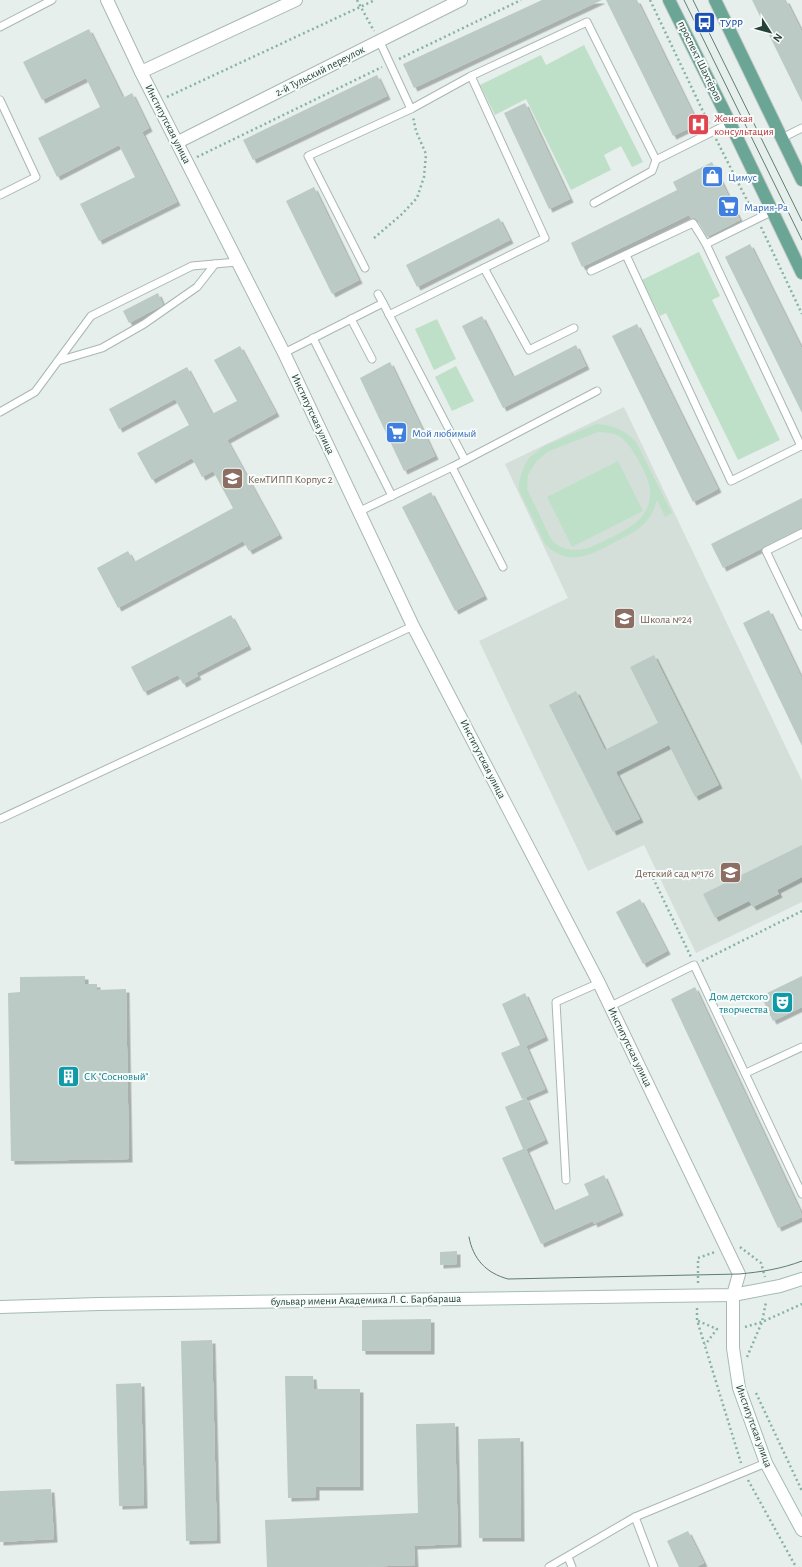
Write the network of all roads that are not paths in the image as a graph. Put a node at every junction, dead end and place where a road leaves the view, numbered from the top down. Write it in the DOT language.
graph roads {
  1 [pos="52,0"];
  2 [pos="107,0"];
  3 [pos="296,0"];
  4 [pos="462,0"];
  5 [pos="670,0"];
  6 [pos="715,0"];
  7 [pos="0,27"];
  8 [pos="379,40"];
  9 [pos="141,72"];
  10 [pos="471,76"];
  11 [pos="0,100"];
  12 [pos="411,109"];
  13 [pos="730,122"];
  14 [pos="802,128"];
  15 [pos="782,138"];
  16 [pos="178,142"];
  17 [pos="656,160"];
  18 [pos="802,180"];
  19 [pos="0,195"];
  20 [pos="594,203"];
  21 [pos="773,211"];
  22 [pos="706,244"];
  23 [pos="626,255"];
  24 [pos="237,262"];
  25 [pos="214,264"];
  26 [pos="365,268"];
  27 [pos="484,268"];
  28 [pos="591,271"];
  29 [pos="802,273"];
  30 [pos="378,294"];
  31 [pos="383,303"];
  32 [pos="389,315"];
  33 [pos="351,319"];
  34 [pos="574,328"];
  35 [pos="313,338"];
  36 [pos="284,353"];
  37 [pos="372,359"];
  38 [pos="58,361"];
  39 [pos="597,391"];
  40 [pos="0,412"];
  41 [pos="801,446"];
  42 [pos="465,460"];
  43 [pos="452,467"];
  44 [pos="392,496"];
  45 [pos="358,512"];
  46 [pos="802,533"];
  47 [pos="503,567"];
  48 [pos="414,626"];
  49 [pos="802,626"];
  50 [pos="0,819"];
  51 [pos="599,983"];
  52 [pos="611,1006"];
  53 [pos="802,1046"];
  54 [pos="746,1073"];
  55 [pos="566,1180"];
  56 [pos="802,1194"];
  57 [pos="802,1279"];
  58 [pos="733,1295"];
  59 [pos="0,1307"];
  60 [pos="766,1463"];
  61 [pos="634,1517"];
  62 [pos="802,1530"];
  63 [pos="568,1557"];
  64 [pos="549,1567"];
  65 [pos="572,1567"];
  66 [pos="654,1567"];
  1 -- 7 [label="lane"];
  2 -- 9 [label="street, Институтская улица"];
  3 -- 9 [label="street"];
  4 -- 8 [label="street, 2-й Тульский переулок"];
  5 -- 13 [label="main road, проспект Шахтёров"];
  6 -- 15 [label="main road"];
  8 -- 12 [label="lane"];
  8 -- 16 [label="street, 2-й Тульский переулок"];
  9 -- 16 [label="street, Институтская улица"];
  10 -- 12 [label="lane"];
  10 -- 17 [label="lane"];
  10 -- 27 [label="lane"];
  11 -- 19 [label="lane"];
  12 -- 26 [label="lane"];
  13 -- 17 [label="lane"];
  13 -- 21 [label="main road, проспект Шахтёров"];
  14 -- 15 [label="lane"];
  15 -- 18 [label="main road"];
  16 -- 24 [label="street, Институтская улица"];
  17 -- 20 [label="lane"];
  21 -- 22 [label="lane"];
  21 -- 29 [label="main road, проспект Шахтёров"];
  22 -- 23 [label="lane"];
  22 -- 41 [label="lane"];
  23 -- 28 [label="lane"];
  23 -- 41 [label="lane"];
  24 -- 25 [label="lane"];
  24 -- 36 [label="street, Институтская улица"];
  25 -- 38 [label="lane"];
  25 -- 38 [label="lane"];
  27 -- 32 [label="lane"];
  27 -- 34 [label="lane"];
  30 -- 31 [label="lane"];
  31 -- 32 [label="lane"];
  31 -- 33 [label="lane"];
  32 -- 42 [label="lane"];
  33 -- 35 [label="lane"];
  33 -- 37 [label="lane"];
  35 -- 36 [label="lane"];
  35 -- 44 [label="lane"];
  36 -- 45 [label="street, Институтская улица"];
  38 -- 40 [label="lane"];
  39 -- 42 [label="lane"];
  42 -- 43 [label="lane"];
  43 -- 44 [label="lane"];
  43 -- 47 [label="lane"];
  44 -- 45 [label="lane"];
  45 -- 48 [label="street, Институтская улица"];
  46 -- 49 [label="lane"];
  48 -- 50 [label="lane"];
  48 -- 51 [label="street, Институтская улица"];
  51 -- 52 [label="street, Институтская улица"];
  51 -- 55 [label="lane"];
  52 -- 54 [label="lane"];
  52 -- 58 [label="street, Институтская улица"];
  53 -- 54 [label="lane"];
  54 -- 56 [label="lane"];
  57 -- 58 [label="street, бульвар имени Академика Л. С. Барбараша"];
  58 -- 59 [label="street, бульвар имени Академика Л. С. Барбараша"];
  58 -- 60 [label="street, Институтская улица"];
  60 -- 61 [label="lane"];
  60 -- 62 [label="street, Институтская улица"];
  61 -- 63 [label="lane"];
  61 -- 66 [label="lane"];
  63 -- 64 [label="lane"];
  63 -- 65 [label="lane"];
}
